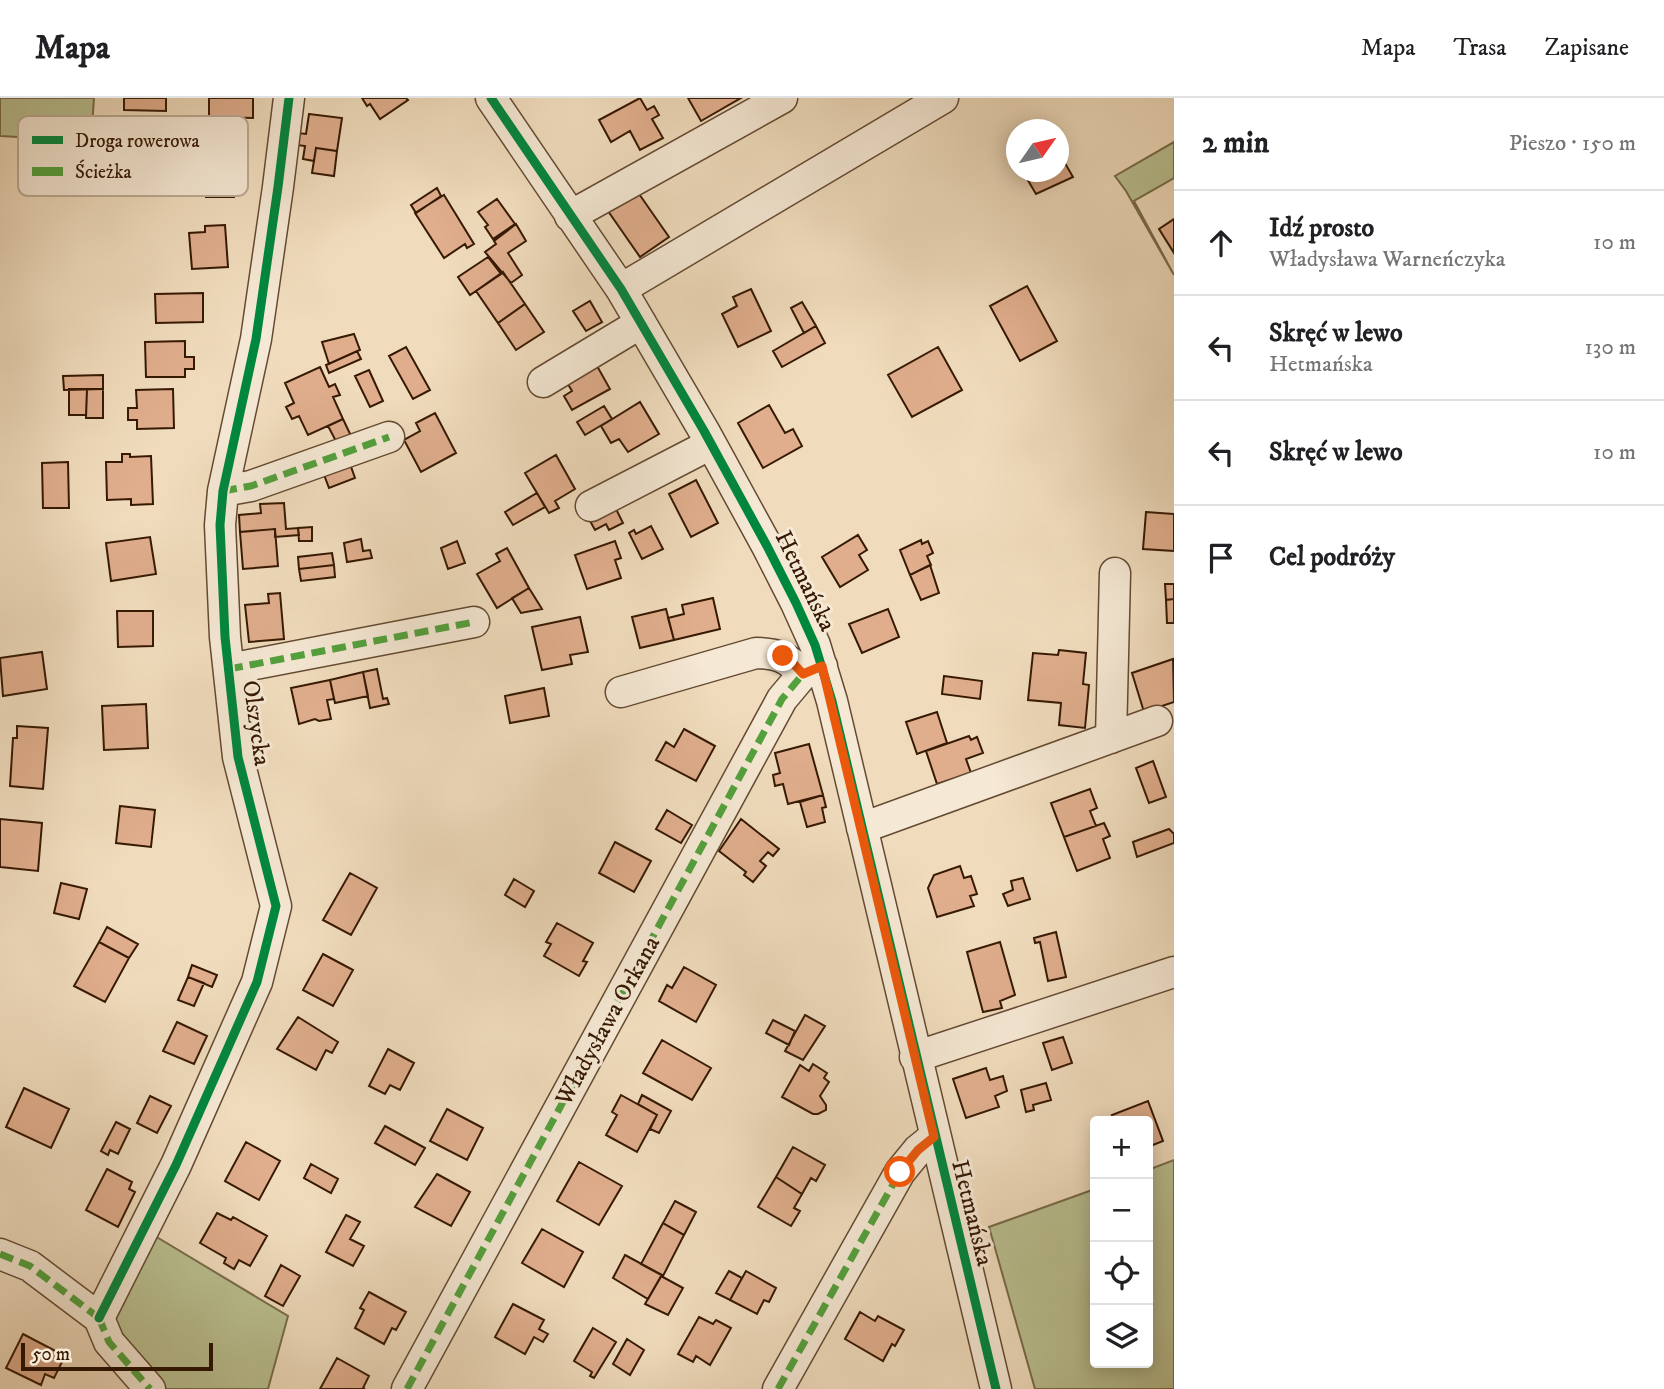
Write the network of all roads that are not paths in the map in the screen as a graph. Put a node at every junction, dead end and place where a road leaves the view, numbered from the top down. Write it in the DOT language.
graph roads {
  1 [pos="289,98"];
  2 [pos="491,98"];
  3 [pos="782,98"];
  4 [pos="943,98"];
  5 [pos="570,216"];
  6 [pos="621,289"];
  7 [pos="641,323"];
  8 [pos="543,382"];
  9 [pos="389,437"];
  10 [pos="711,444"];
  11 [pos="223,491"];
  12 [pos="591,506"];
  13 [pos="1115,573"];
  14 [pos="474,622"];
  15 [pos="229,669"];
  16 [pos="812,670"];
  17 [pos="621,692"];
  18 [pos="1157,721"];
  19 [pos="1111,738"];
  20 [pos="862,828"];
  21 [pos="1174,972"];
  22 [pos="915,1057"];
  23 [pos="934,1137"];
  24 [pos="0,1254"];
  25 [pos="99,1318"];
  26 [pos="150,1389"];
  27 [pos="407,1389"];
  28 [pos="778,1389"];
  29 [pos="996,1389"];
  1 -- 11 [label="street, Olszycka"];
  2 -- 5 [label="street, Hetmańska"];
  3 -- 5 [label="street"];
  4 -- 6 [label="street"];
  5 -- 6 [label="street, Hetmańska"];
  6 -- 7 [label="street, Hetmańska"];
  7 -- 8 [label="street"];
  7 -- 10 [label="street, Hetmańska"];
  9 -- 11 [label="street"];
  10 -- 12 [label="street"];
  10 -- 16 [label="street, Hetmańska"];
  11 -- 15 [label="street, Olszycka"];
  13 -- 19 [label="street"];
  14 -- 15 [label="street, Olszycka"];
  15 -- 25 [label="street, Olszycka"];
  16 -- 17 [label="street"];
  16 -- 20 [label="street, Hetmańska"];
  16 -- 27 [label="street, Władysława Orkana"];
  18 -- 19 [label="street"];
  19 -- 20 [label="street"];
  20 -- 22 [label="street, Hetmańska"];
  21 -- 22 [label="street"];
  22 -- 23 [label="street, Hetmańska"];
  23 -- 28 [label="street"];
  23 -- 29 [label="street, Hetmańska"];
  24 -- 25 [label="street"];
  25 -- 26 [label="street"];
}
